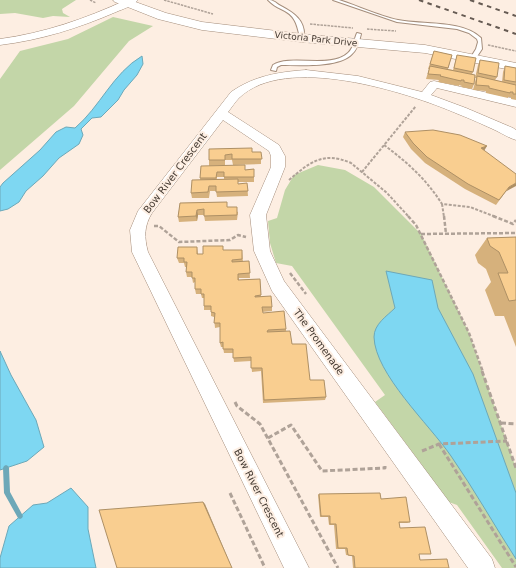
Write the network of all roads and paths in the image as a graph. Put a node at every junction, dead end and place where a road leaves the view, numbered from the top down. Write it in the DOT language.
graph roads {
  1 [pos="90,0"];
  2 [pos="148,0"];
  3 [pos="164,0"];
  4 [pos="270,0"];
  5 [pos="335,0"];
  6 [pos="124,1"];
  7 [pos="96,3"];
  8 [pos="220,15"];
  9 [pos="300,30"];
  10 [pos="400,32"];
  11 [pos="357,33"];
  12 [pos="0,42"];
  13 [pos="478,50"];
  14 [pos="516,51"];
  15 [pos="516,56"];
  16 [pos="516,67"];
  17 [pos="274,70"];
  18 [pos="424,96"];
  19 [pos="516,103"];
  20 [pos="221,113"];
  21 [pos="515,134"];
  22 [pos="384,145"];
  23 [pos="362,172"];
  24 [pos="286,183"];
  25 [pos="442,204"];
  26 [pos="516,220"];
  27 [pos="150,226"];
  28 [pos="516,233"];
  29 [pos="421,234"];
  30 [pos="446,234"];
  31 [pos="248,237"];
  32 [pos="288,270"];
  33 [pos="306,295"];
  34 [pos="500,423"];
  35 [pos="516,424"];
  36 [pos="506,440"];
  37 [pos="442,444"];
  38 [pos="417,446"];
  39 [pos="516,468"];
  40 [pos="230,493"];
  41 [pos="516,567"];
  42 [pos="265,568"];
  43 [pos="297,568"];
  44 [pos="483,568"];
  1 -- 7 [label="path"];
  2 -- 9 [label="street, Victoria Park Drive"];
  3 -- 8 [label="path"];
  4 -- 9 [label="lane"];
  5 -- 13 [label="lane"];
  6 -- 9 [label="street, Victoria Park Drive"];
  6 -- 12 [label="street"];
  9 -- 11 [label="street, Victoria Park Drive"];
  9 -- 11 [label="path"];
  10 -- 11 [label="path"];
  11 -- 13 [label="street, Victoria Park Drive"];
  11 -- 17 [label="lane"];
  13 -- 14 [label="path"];
  13 -- 15 [label="street, Victoria Park Drive"];
  13 -- 16 [label="street, Victoria Park Drive"];
  18 -- 19 [label="street"];
  18 -- 20 [label="street, Bow River Crescent"];
  18 -- 21 [label="street, Bow River Crescent"];
  18 -- 22 [label="path"];
  20 -- 43 [label="street, Bow River Crescent"];
  20 -- 44 [label="street, The Promenade"];
  22 -- 23 [label="path"];
  22 -- 25 [label="path"];
  23 -- 24 [label="path"];
  23 -- 29 [label="path"];
  25 -- 26 [label="path"];
  25 -- 30 [label="path"];
  27 -- 31 [label="path"];
  28 -- 30 [label="path"];
  29 -- 30 [label="path"];
  29 -- 34 [label="path"];
  32 -- 33 [label="path"];
  34 -- 35 [label="path"];
  34 -- 36 [label="path"];
  36 -- 37 [label="path"];
  36 -- 39 [label="path"];
  37 -- 38 [label="path"];
  37 -- 41 [label="path"];
  40 -- 42 [label="path"];
}
